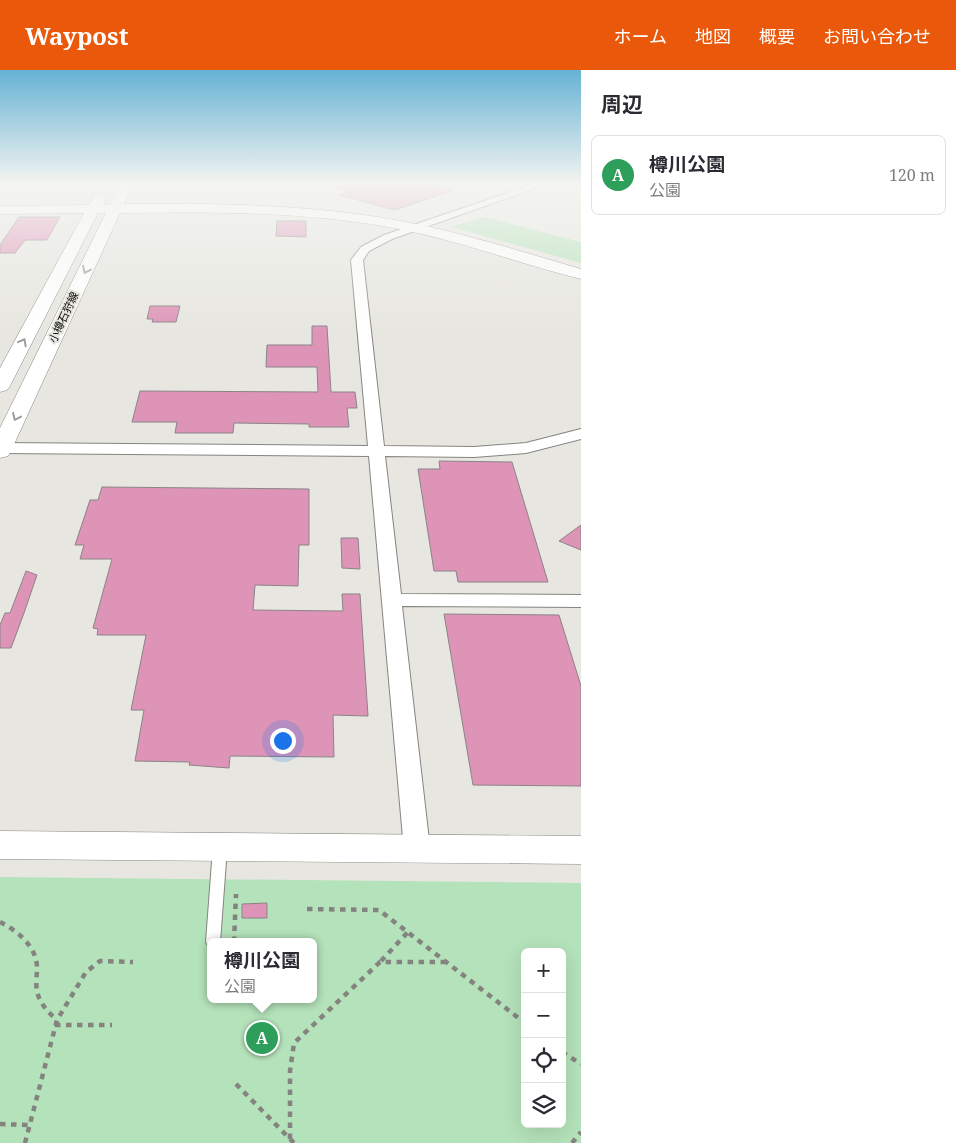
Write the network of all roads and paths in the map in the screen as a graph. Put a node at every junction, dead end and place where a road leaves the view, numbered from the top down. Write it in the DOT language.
graph roads {
  1 [pos="81,233"];
  2 [pos="103,233"];
  3 [pos="403,233"];
  4 [pos="435,233"];
  5 [pos="438,233"];
  6 [pos="581,268"];
  7 [pos="581,274"];
  8 [pos="0,386"];
  9 [pos="581,434"];
  10 [pos="0,449"];
  11 [pos="376,451"];
  12 [pos="391,600"];
  13 [pos="581,601"];
  14 [pos="0,845"];
  15 [pos="220,847"];
  16 [pos="417,849"];
  17 [pos="581,850"];
  18 [pos="236,894"];
  19 [pos="307,908"];
  20 [pos="0,922"];
  21 [pos="408,932"];
  22 [pos="213,938"];
  23 [pos="234,938"];
  24 [pos="133,962"];
  25 [pos="380,962"];
  26 [pos="446,962"];
  27 [pos="521,1020"];
  28 [pos="56,1022"];
  29 [pos="112,1025"];
  30 [pos="566,1055"];
  31 [pos="581,1064"];
  32 [pos="236,1084"];
  33 [pos="0,1124"];
  34 [pos="28,1125"];
  35 [pos="581,1132"];
  36 [pos="292,1141"];
  37 [pos="25,1143"];
  38 [pos="572,1143"];
  8 -- 1 [label="street, 小樽石狩線, one-way"];
  2 -- 10 [label="street, 小樽石狩線, one-way"];
  3 -- 11 [label="street"];
  4 -- 7 [label="street"];
  5 -- 6 [label="street"];
  9 -- 11 [label="street"];
  10 -- 11 [label="street"];
  11 -- 12 [label="street"];
  12 -- 13 [label="street"];
  12 -- 16 [label="street"];
  14 -- 15 [label="street"];
  15 -- 16 [label="street"];
  15 -- 22 [label="lane"];
  16 -- 17 [label="street"];
  18 -- 23 [label="path"];
  19 -- 21 [label="path"];
  20 -- 28 [label="path"];
  21 -- 25 [label="path"];
  21 -- 26 [label="path"];
  24 -- 28 [label="path"];
  25 -- 26 [label="path"];
  25 -- 36 [label="path"];
  26 -- 27 [label="path"];
  28 -- 29 [label="path"];
  28 -- 34 [label="path"];
  30 -- 31 [label="path"];
  32 -- 36 [label="path"];
  33 -- 34 [label="path"];
  34 -- 37 [label="path"];
  35 -- 38 [label="path"];
}
